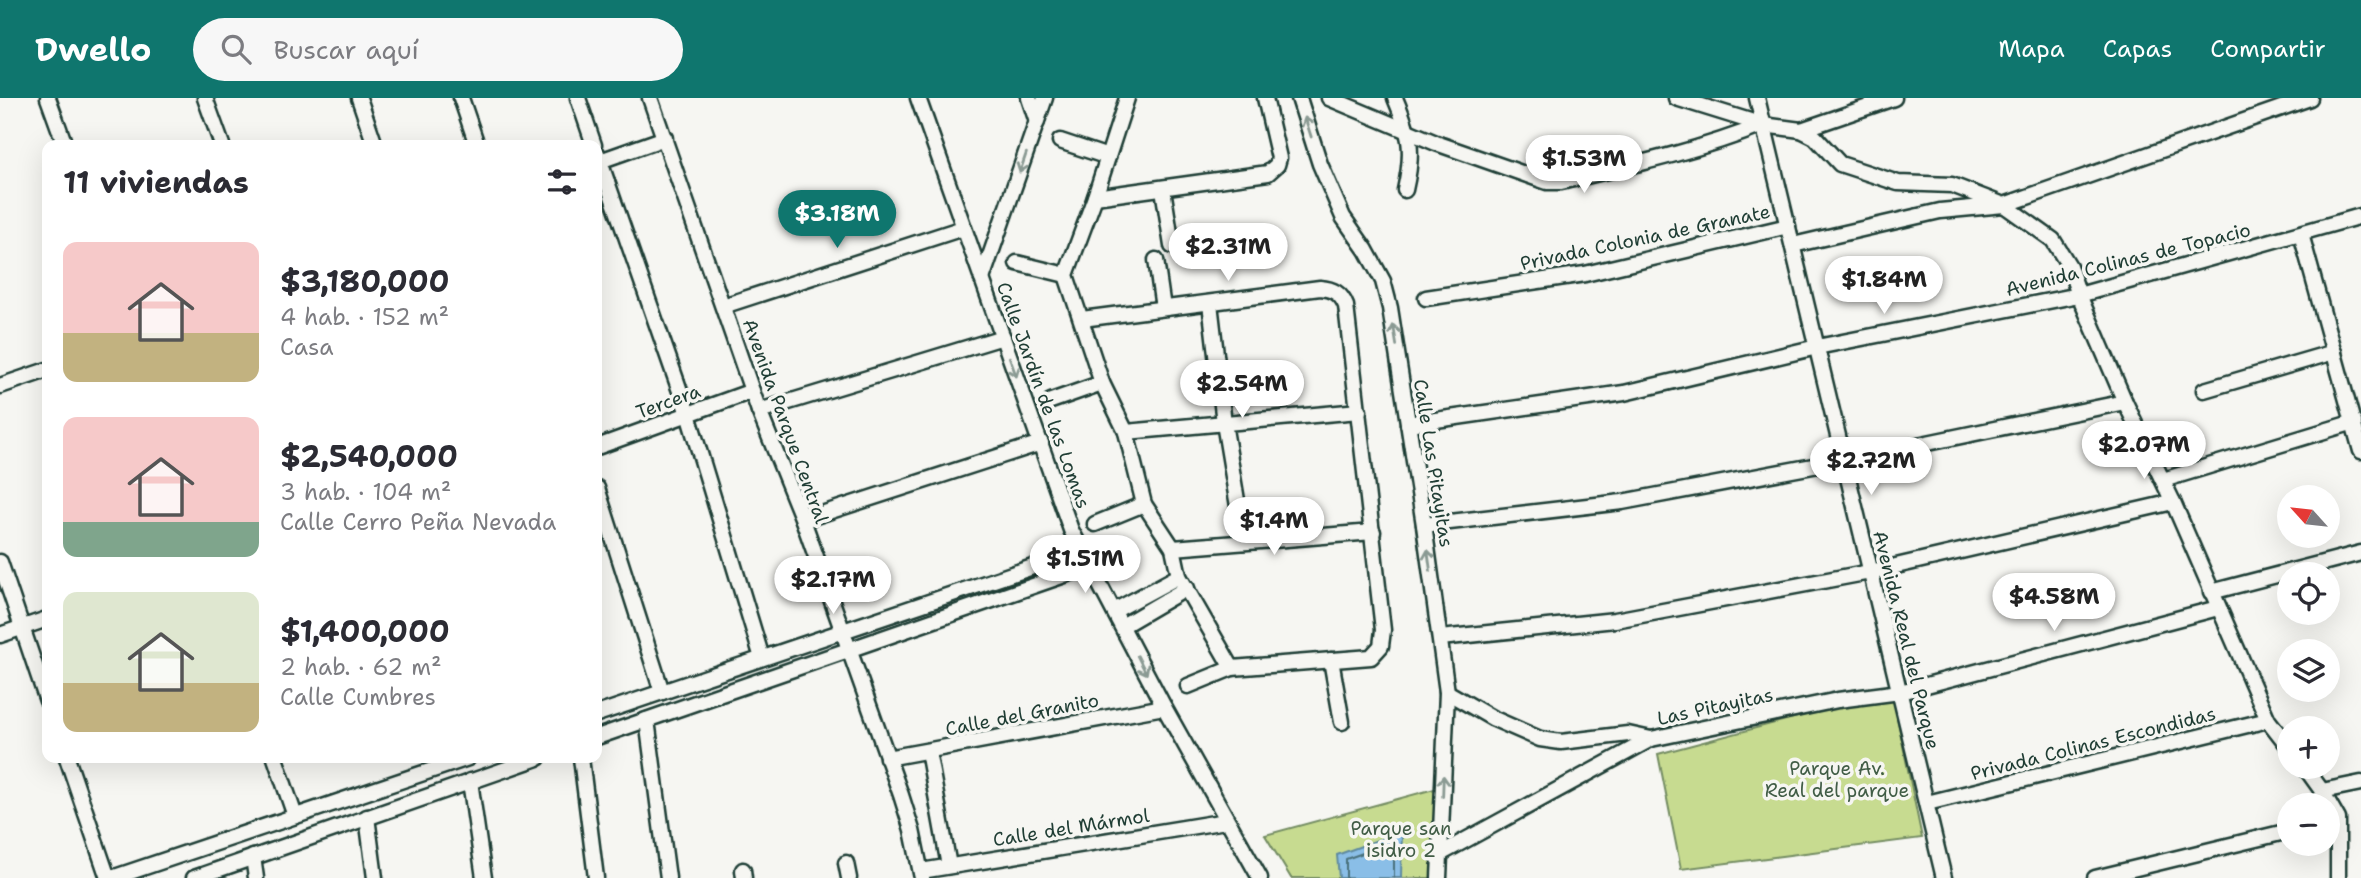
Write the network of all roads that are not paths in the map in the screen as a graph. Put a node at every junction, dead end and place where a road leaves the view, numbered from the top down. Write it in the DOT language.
graph roads {
  1 [pos="48,98"];
  2 [pos="205,98"];
  3 [pos="359,98"];
  4 [pos="461,98"];
  5 [pos="578,98"];
  6 [pos="650,98"];
  7 [pos="918,98"];
  8 [pos="1029,98"];
  9 [pos="1045,98"];
  10 [pos="1127,98"];
  11 [pos="1265,98"];
  12 [pos="1299,98"];
  13 [pos="1329,98"];
  14 [pos="1395,98"];
  15 [pos="1676,98"];
  16 [pos="1757,98"];
  17 [pos="1895,98"];
  18 [pos="2310,98"];
  19 [pos="1037,122"];
  20 [pos="1763,125"];
  21 [pos="1408,130"];
  22 [pos="1801,130"];
  23 [pos="665,138"];
  24 [pos="63,140"];
  25 [pos="220,140"];
  26 [pos="373,140"];
  27 [pos="475,140"];
  28 [pos="592,140"];
  29 [pos="1060,141"];
  30 [pos="1108,157"];
  31 [pos="602,158"];
  32 [pos="602,170"];
  33 [pos="1163,189"];
  34 [pos="1405,190"];
  35 [pos="1095,197"];
  36 [pos="2004,205"];
  37 [pos="2361,216"];
  38 [pos="1788,226"];
  39 [pos="963,228"];
  40 [pos="2301,234"];
  41 [pos="1793,245"];
  42 [pos="1172,246"];
  43 [pos="1156,260"];
  44 [pos="1017,263"];
  45 [pos="1066,275"];
  46 [pos="982,279"];
  47 [pos="2078,295"];
  48 [pos="1426,298"];
  49 [pos="1210,303"];
  50 [pos="723,306"];
  51 [pos="1163,308"];
  52 [pos="1082,319"];
  53 [pos="1003,337"];
  54 [pos="1817,347"];
  55 [pos="2334,352"];
  56 [pos="42,372"];
  57 [pos="1102,383"];
  58 [pos="0,386"];
  59 [pos="2204,390"];
  60 [pos="752,391"];
  61 [pos="1051,401"];
  62 [pos="2125,402"];
  63 [pos="759,411"];
  64 [pos="1359,411"];
  65 [pos="688,414"];
  66 [pos="2354,422"];
  67 [pos="1224,423"];
  68 [pos="1408,424"];
  69 [pos="1126,432"];
  70 [pos="1041,443"];
  71 [pos="602,445"];
  72 [pos="2361,451"];
  73 [pos="1845,460"];
  74 [pos="2163,480"];
  75 [pos="2173,502"];
  76 [pos="602,503"];
  77 [pos="1144,504"];
  78 [pos="803,520"];
  79 [pos="1095,524"];
  80 [pos="1424,525"];
  81 [pos="1373,532"];
  82 [pos="1244,542"];
  83 [pos="1173,548"];
  84 [pos="1080,551"];
  85 [pos="2361,552"];
  86 [pos="0,562"];
  87 [pos="1088,567"];
  88 [pos="1870,572"];
  89 [pos="1179,576"];
  90 [pos="1187,589"];
  91 [pos="2211,592"];
  92 [pos="2218,608"];
  93 [pos="1114,611"];
  94 [pos="42,620"];
  95 [pos="1122,626"];
  96 [pos="22,627"];
  97 [pos="843,631"];
  98 [pos="0,635"];
  99 [pos="1440,638"];
  100 [pos="850,649"];
  101 [pos="762,658"];
  102 [pos="1331,660"];
  103 [pos="1232,668"];
  104 [pos="1188,685"];
  105 [pos="42,686"];
  106 [pos="663,692"];
  107 [pos="1447,692"];
  108 [pos="1900,692"];
  109 [pos="1164,707"];
  110 [pos="602,712"];
  111 [pos="647,720"];
  112 [pos="2268,720"];
  113 [pos="1342,722"];
  114 [pos="2277,732"];
  115 [pos="602,735"];
  116 [pos="1651,739"];
  117 [pos="928,751"];
  118 [pos="887,758"];
  119 [pos="68,763"];
  120 [pos="277,763"];
  121 [pos="432,763"];
  122 [pos="523,763"];
  123 [pos="582,763"];
  124 [pos="2313,779"];
  125 [pos="470,781"];
  126 [pos="2361,783"];
  127 [pos="2322,791"];
  128 [pos="1927,803"];
  129 [pos="295,816"];
  130 [pos="367,817"];
  131 [pos="1226,821"];
  132 [pos="2277,834"];
  133 [pos="1440,854"];
  134 [pos="2336,856"];
  135 [pos="253,857"];
  136 [pos="846,863"];
  137 [pos="948,866"];
  138 [pos="921,874"];
  139 [pos="110,878"];
  140 [pos="194,878"];
  141 [pos="256,878"];
  142 [pos="375,878"];
  143 [pos="484,878"];
  144 [pos="596,878"];
  145 [pos="668,878"];
  146 [pos="849,878"];
  147 [pos="1260,878"];
  148 [pos="1439,878"];
  149 [pos="1944,878"];
  150 [pos="2095,878"];
  151 [pos="2338,878"];
  1 -- 24 [label="street"];
  2 -- 25 [label="street"];
  3 -- 26 [label="street"];
  4 -- 27 [label="street"];
  5 -- 28 [label="street"];
  6 -- 23 [label="street, Avenida Parque Central"];
  7 -- 39 [label="street, Calle Jardín de las Lomas"];
  8 -- 19 [label="street"];
  9 -- 19 [label="street"];
  10 -- 30 [label="street"];
  11 -- 33 [label="street"];
  68 -- 12 [label="street, Calle Las Pitayitas, one-way"];
  13 -- 21 [label="street"];
  14 -- 21 [label="street"];
  15 -- 20 [label="street"];
  16 -- 20 [label="street"];
  17 -- 22 [label="street"];
  18 -- 36 [label="street"];
  19 -- 46 [label="street, one-way"];
  20 -- 21 [label="street"];
  20 -- 22 [label="street"];
  20 -- 38 [label="street, Avenida Real del Parque"];
  21 -- 34 [label="street"];
  22 -- 36 [label="street"];
  23 -- 31 [label="street"];
  23 -- 50 [label="street, Avenida Parque Central"];
  29 -- 30 [label="street"];
  30 -- 35 [label="street"];
  32 -- 65 [label="street"];
  33 -- 35 [label="street"];
  33 -- 42 [label="street"];
  35 -- 45 [label="street"];
  36 -- 41 [label="street"];
  36 -- 47 [label="street"];
  37 -- 40 [label="street, Avenida Colinas de Topacio"];
  38 -- 41 [label="street, Avenida Real del Parque"];
  38 -- 48 [label="street, Privada Colonia de Granate"];
  39 -- 46 [label="street, Calle Jardín de las Lomas"];
  39 -- 50 [label="street"];
  40 -- 47 [label="street, Avenida Colinas de Topacio"];
  40 -- 55 [label="street"];
  41 -- 54 [label="street, Avenida Real del Parque"];
  43 -- 51 [label="street"];
  44 -- 45 [label="street"];
  45 -- 52 [label="street"];
  46 -- 53 [label="street, Calle Jardín de las Lomas"];
  47 -- 54 [label="street, Avenida Colinas de Topacio"];
  47 -- 62 [label="street"];
  49 -- 51 [label="street"];
  49 -- 64 [label="street"];
  49 -- 67 [label="street"];
  50 -- 60 [label="street, Avenida Parque Central"];
  51 -- 52 [label="street"];
  52 -- 57 [label="street"];
  53 -- 63 [label="street"];
  53 -- 70 [label="street, Calle Jardín de las Lomas, one-way"];
  54 -- 68 [label="street, Avenida Colinas de Topacio"];
  54 -- 73 [label="street, Avenida Real del Parque"];
  55 -- 59 [label="street"];
  55 -- 66 [label="street"];
  56 -- 58 [label="street"];
  57 -- 61 [label="street"];
  57 -- 69 [label="street"];
  60 -- 63 [label="street, Avenida Parque Central"];
  60 -- 65 [label="street, Tercera"];
  62 -- 73 [label="street"];
  62 -- 74 [label="street"];
  63 -- 78 [label="street, Avenida Parque Central"];
  64 -- 67 [label="street"];
  64 -- 81 [label="street"];
  65 -- 71 [label="street, Tercera"];
  65 -- 101 [label="street"];
  66 -- 72 [label="street"];
  66 -- 74 [label="street"];
  67 -- 69 [label="street"];
  67 -- 82 [label="street"];
  68 -- 80 [label="street, Calle Las Pitayitas"];
  69 -- 77 [label="street"];
  70 -- 78 [label="street"];
  70 -- 84 [label="street, Calle Jardín de las Lomas"];
  73 -- 80 [label="street"];
  73 -- 88 [label="street, Avenida Real del Parque"];
  74 -- 75 [label="street"];
  75 -- 88 [label="street"];
  75 -- 91 [label="street"];
  76 -- 106 [label="street"];
  77 -- 79 [label="street"];
  77 -- 83 [label="street"];
  78 -- 97 [label="street, Avenida Parque Central"];
  99 -- 80 [label="street, Calle Las Pitayitas, one-way"];
  81 -- 82 [label="street"];
  81 -- 102 [label="street"];
  82 -- 83 [label="street"];
  83 -- 89 [label="street"];
  84 -- 87 [label="street, Calle Jardín de las Lomas"];
  84 -- 97 [label="street"];
  85 -- 91 [label="street"];
  86 -- 96 [label="street"];
  87 -- 93 [label="street, Calle Jardín de las Lomas"];
  87 -- 100 [label="street"];
  88 -- 99 [label="street"];
  88 -- 108 [label="street, Avenida Real del Parque"];
  89 -- 90 [label="street"];
  89 -- 93 [label="street"];
  90 -- 95 [label="street"];
  90 -- 103 [label="street"];
  91 -- 92 [label="street"];
  92 -- 108 [label="street, Las Pitayitas"];
  92 -- 112 [label="street"];
  93 -- 95 [label="street, Calle Jardín de las Lomas"];
  94 -- 96 [label="street"];
  95 -- 109 [label="street, Calle Jardín de las Lomas, one-way"];
  96 -- 98 [label="street"];
  96 -- 105 [label="street"];
  97 -- 100 [label="street, Avenida Parque Central"];
  97 -- 101 [label="street"];
  99 -- 107 [label="street, Calle Las Pitayitas"];
  100 -- 111 [label="street"];
  100 -- 118 [label="street, Avenida Parque Central"];
  101 -- 106 [label="street"];
  102 -- 103 [label="street"];
  102 -- 113 [label="street"];
  103 -- 104 [label="street"];
  106 -- 110 [label="street"];
  107 -- 116 [label="street"];
  133 -- 107 [label="street, Calle Las Pitayitas, one-way"];
  108 -- 116 [label="street, Las Pitayitas"];
  108 -- 128 [label="street, Avenida Real del Parque"];
  109 -- 117 [label="street, Calle del Granito"];
  109 -- 131 [label="street, Calle Jardín de las Lomas"];
  111 -- 115 [label="street"];
  111 -- 145 [label="street"];
  112 -- 114 [label="street"];
  112 -- 128 [label="street, Privada Colinas Escondidas"];
  116 -- 133 [label="street, Las Pitayitas"];
  117 -- 118 [label="street, Calle del Granito"];
  117 -- 137 [label="street"];
  118 -- 138 [label="street, Avenida Parque Central"];
  119 -- 139 [label="street"];
  120 -- 129 [label="street"];
  121 -- 129 [label="street"];
  122 -- 125 [label="street"];
  123 -- 144 [label="street"];
  124 -- 127 [label="street"];
  125 -- 130 [label="street"];
  125 -- 143 [label="street"];
  126 -- 127 [label="street"];
  128 -- 149 [label="street, Avenida Real del Parque"];
  129 -- 139 [label="street"];
  130 -- 135 [label="street"];
  130 -- 142 [label="street"];
  131 -- 137 [label="street, Calle del Mármol"];
  131 -- 147 [label="street, Calle Jardín de las Lomas"];
  132 -- 150 [label="street"];
  133 -- 148 [label="street, Calle Las Pitayitas"];
  134 -- 151 [label="street"];
  135 -- 140 [label="street"];
  135 -- 141 [label="street"];
  136 -- 146 [label="street"];
  137 -- 138 [label="street, Calle del Mármol"];
}
